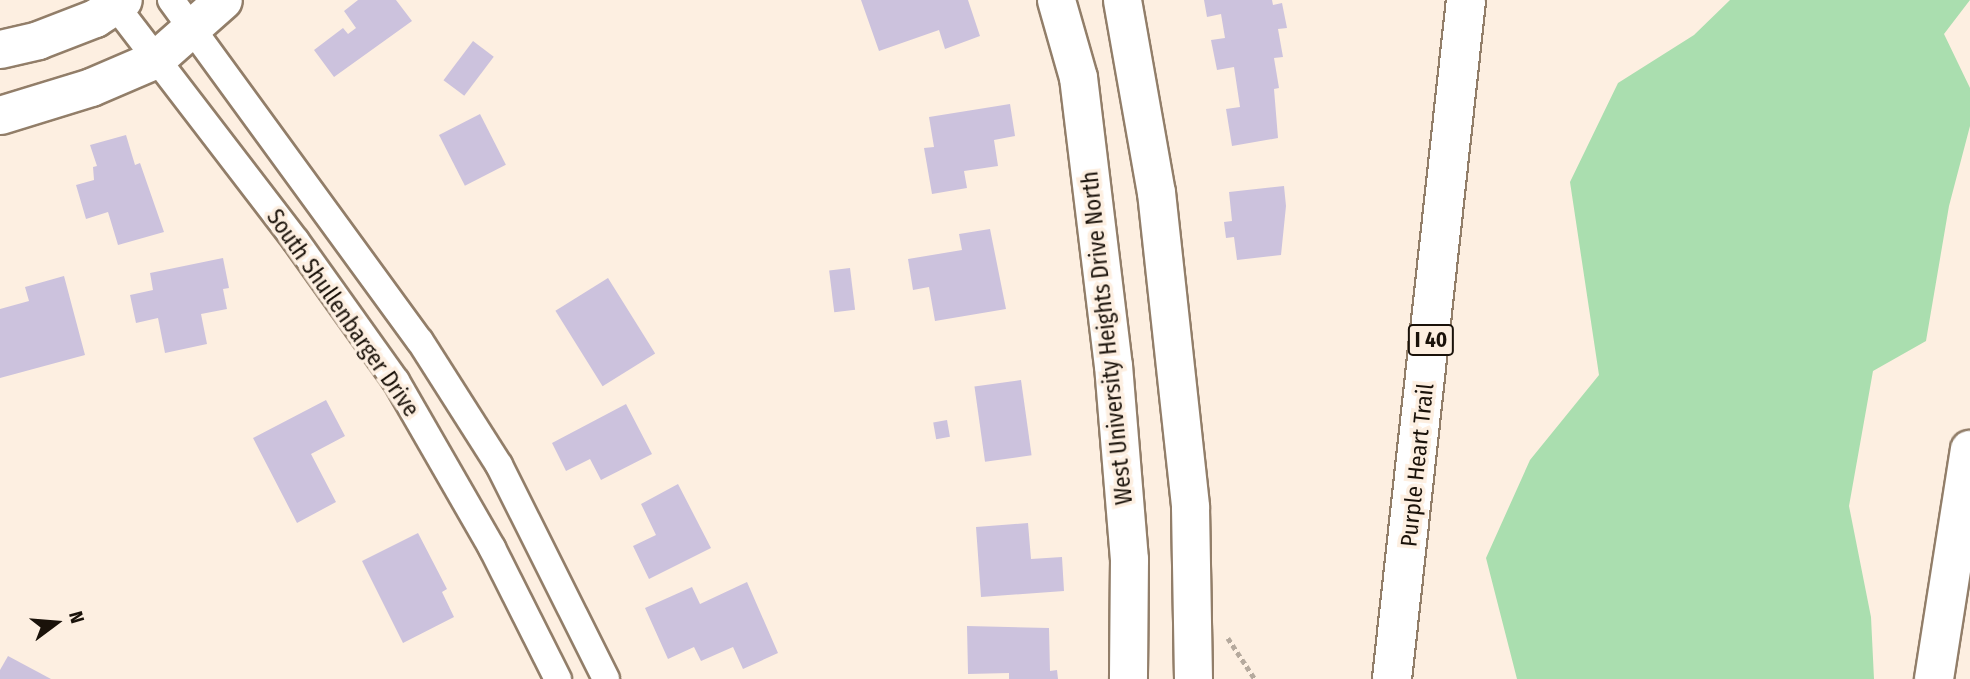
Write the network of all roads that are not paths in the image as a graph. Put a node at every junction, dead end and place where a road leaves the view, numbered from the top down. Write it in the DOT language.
graph roads {
  1 [pos="223,0"];
  2 [pos="1056,0"];
  3 [pos="1122,0"];
  4 [pos="1466,0"];
  5 [pos="119,3"];
  6 [pos="182,14"];
  7 [pos="0,49"];
  8 [pos="156,59"];
  9 [pos="0,115"];
  10 [pos="1970,450"];
  11 [pos="558,679"];
  12 [pos="606,679"];
  13 [pos="1128,679"];
  14 [pos="1193,679"];
  15 [pos="1392,679"];
  16 [pos="1934,679"];
  1 -- 6 [label="street"];
  2 -- 13 [label="street, West University Heights Drive North"];
  3 -- 14 [label="street"];
  4 -- 15 [label="highway, Purple Heart Trail / I 40"];
  5 -- 7 [label="street"];
  5 -- 8 [label="street, South Shullenbarger Drive"];
  6 -- 8 [label="street"];
  6 -- 12 [label="street, South Shullenbarger Drive"];
  8 -- 9 [label="street"];
  8 -- 11 [label="street, South Shullenbarger Drive"];
  10 -- 16 [label="highway"];
}
